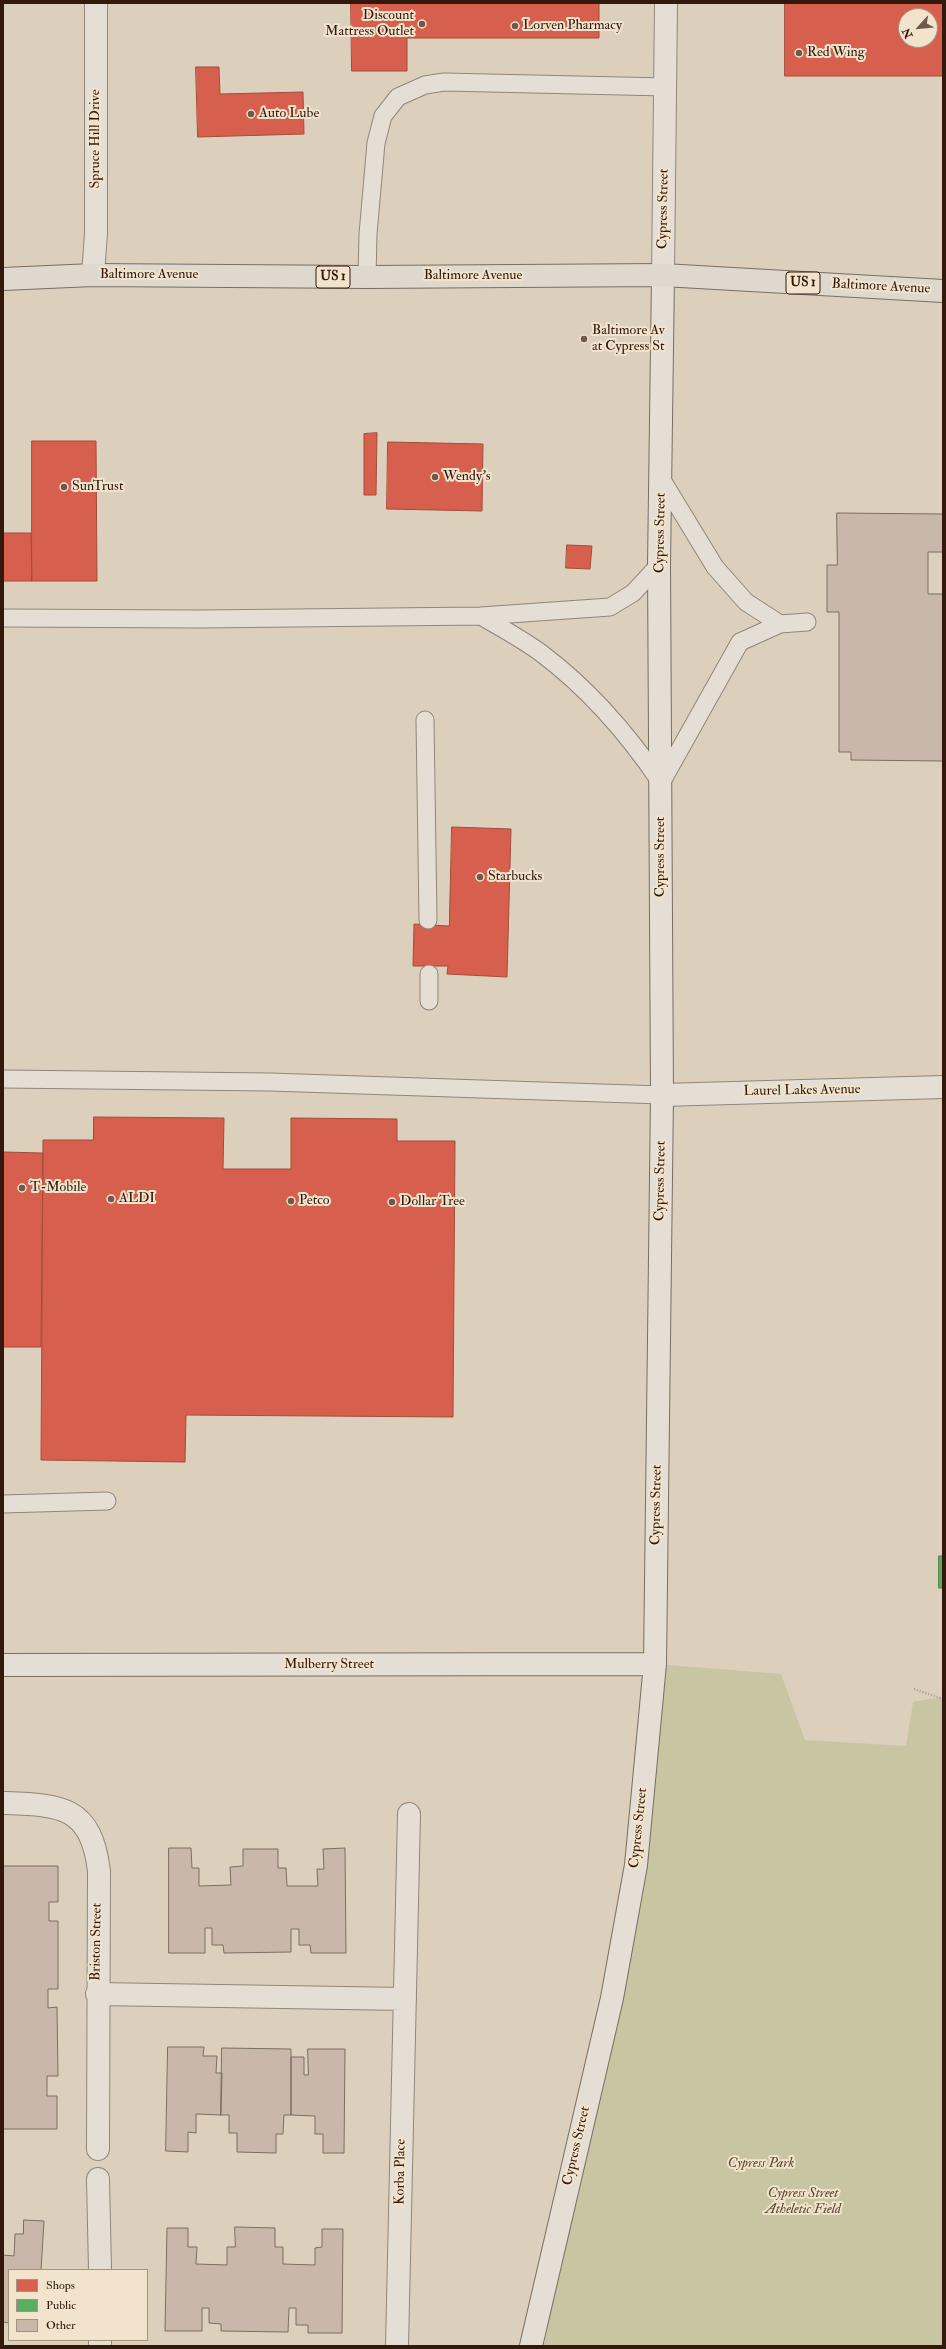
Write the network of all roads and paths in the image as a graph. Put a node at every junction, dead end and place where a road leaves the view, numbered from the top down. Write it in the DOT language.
graph roads {
  1 [pos="96,3"];
  2 [pos="666,3"];
  3 [pos="666,87"];
  4 [pos="663,274"];
  5 [pos="93,275"];
  6 [pos="367,277"];
  7 [pos="3,279"];
  8 [pos="943,291"];
  9 [pos="662,480"];
  10 [pos="660,565"];
  11 [pos="481,616"];
  12 [pos="3,618"];
  13 [pos="807,622"];
  14 [pos="780,624"];
  15 [pos="425,720"];
  16 [pos="661,783"];
  17 [pos="428,920"];
  18 [pos="429,974"];
  19 [pos="429,1001"];
  20 [pos="3,1078"];
  21 [pos="943,1087"];
  22 [pos="662,1095"];
  23 [pos="107,1501"];
  24 [pos="3,1504"];
  25 [pos="655,1664"];
  26 [pos="3,1665"];
  27 [pos="914,1689"];
  28 [pos="943,1699"];
  29 [pos="3,1803"];
  30 [pos="409,1814"];
  31 [pos="97,1994"];
  32 [pos="405,1999"];
  33 [pos="98,2149"];
  34 [pos="98,2179"];
  35 [pos="100,2269"];
  36 [pos="397,2346"];
  37 [pos="531,2346"];
  1 -- 5 [label="street, Spruce Hill Drive"];
  2 -- 3 [label="street, Cypress Street"];
  3 -- 4 [label="street, Cypress Street"];
  3 -- 6 [label="lane"];
  4 -- 6 [label="main road, Baltimore Avenue / US 1"];
  4 -- 8 [label="main road, Baltimore Avenue / US 1"];
  4 -- 9 [label="street, Cypress Street"];
  5 -- 6 [label="main road, Baltimore Avenue / US 1"];
  5 -- 7 [label="main road, Baltimore Avenue / US 1"];
  9 -- 10 [label="street, Cypress Street"];
  9 -- 14 [label="lane"];
  10 -- 11 [label="lane"];
  10 -- 16 [label="street, Cypress Street"];
  11 -- 12 [label="lane"];
  11 -- 16 [label="lane"];
  13 -- 14 [label="lane"];
  14 -- 16 [label="lane"];
  15 -- 17 [label="lane"];
  16 -- 22 [label="street, Cypress Street"];
  18 -- 19 [label="lane"];
  20 -- 22 [label="lane"];
  21 -- 22 [label="street, Laurel Lakes Avenue"];
  22 -- 25 [label="street, Cypress Street"];
  23 -- 24 [label="lane"];
  25 -- 26 [label="street, Mulberry Street"];
  25 -- 37 [label="street, Cypress Street"];
  27 -- 28 [label="path"];
  29 -- 31 [label="street, Briston Street"];
  30 -- 32 [label="street, Korba Place"];
  31 -- 32 [label="street"];
  31 -- 33 [label="street, Briston Street"];
  32 -- 36 [label="street, Korba Place"];
  34 -- 35 [label="street"];
}
